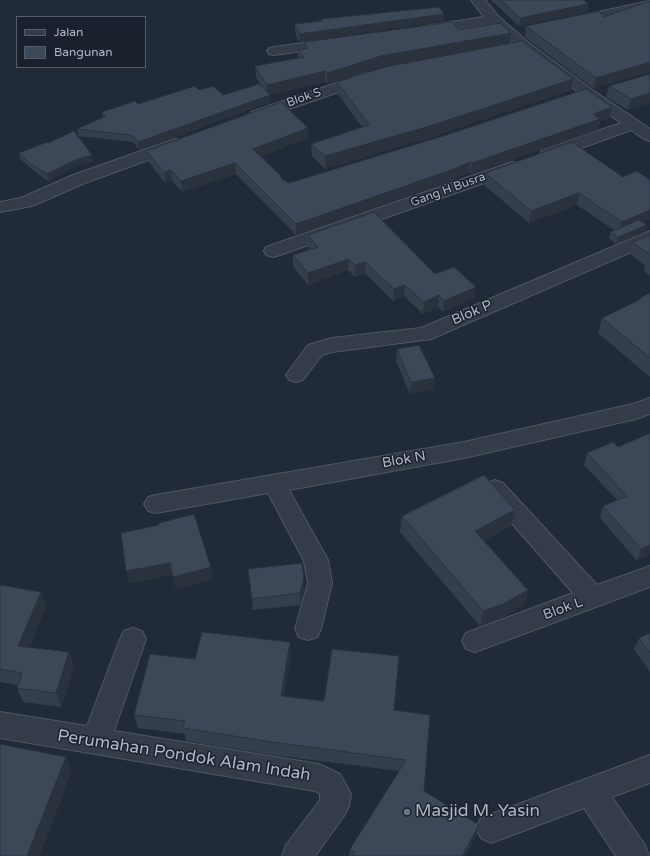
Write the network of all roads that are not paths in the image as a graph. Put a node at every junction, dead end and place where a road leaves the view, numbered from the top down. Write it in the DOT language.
graph roads {
  1 [pos="478,0"];
  2 [pos="599,0"];
  3 [pos="650,5"];
  4 [pos="615,12"];
  5 [pos="494,20"];
  6 [pos="562,23"];
  7 [pos="410,32"];
  8 [pos="524,38"];
  9 [pos="350,40"];
  10 [pos="502,50"];
  11 [pos="274,51"];
  12 [pos="381,73"];
  13 [pos="244,119"];
  14 [pos="634,124"];
  15 [pos="650,136"];
  16 [pos="191,138"];
  17 [pos="0,207"];
  18 [pos="650,238"];
  19 [pos="273,251"];
  20 [pos="296,375"];
  21 [pos="650,406"];
  22 [pos="486,480"];
  23 [pos="274,483"];
  24 [pos="156,504"];
  25 [pos="647,582"];
  26 [pos="593,598"];
  27 [pos="308,629"];
  28 [pos="133,639"];
  29 [pos="475,641"];
  30 [pos="0,725"];
  31 [pos="96,741"];
  32 [pos="650,768"];
  33 [pos="590,791"];
  34 [pos="491,828"];
  35 [pos="297,856"];
  36 [pos="634,856"];
  1 -- 5 [label="street"];
  2 -- 4 [label="street"];
  3 -- 4 [label="street"];
  4 -- 6 [label="street"];
  5 -- 7 [label="street"];
  5 -- 8 [label="street"];
  8 -- 10 [label="street"];
  8 -- 14 [label="street"];
  9 -- 11 [label="street"];
  12 -- 13 [label="street, Blok S"];
  14 -- 15 [label="street"];
  14 -- 19 [label="street, Gang H Busra"];
  16 -- 17 [label="street"];
  18 -- 20 [label="street, Blok P"];
  21 -- 23 [label="street, Blok N"];
  22 -- 26 [label="street"];
  23 -- 24 [label="street, Blok N"];
  23 -- 27 [label="street"];
  25 -- 26 [label="street, Blok L"];
  26 -- 29 [label="street, Blok L"];
  28 -- 31 [label="street"];
  30 -- 31 [label="street, Perumahan Pondok Alam Indah"];
  31 -- 35 [label="street, Perumahan Pondok Alam Indah"];
  32 -- 33 [label="street"];
  33 -- 34 [label="street"];
  33 -- 36 [label="street"];
}
